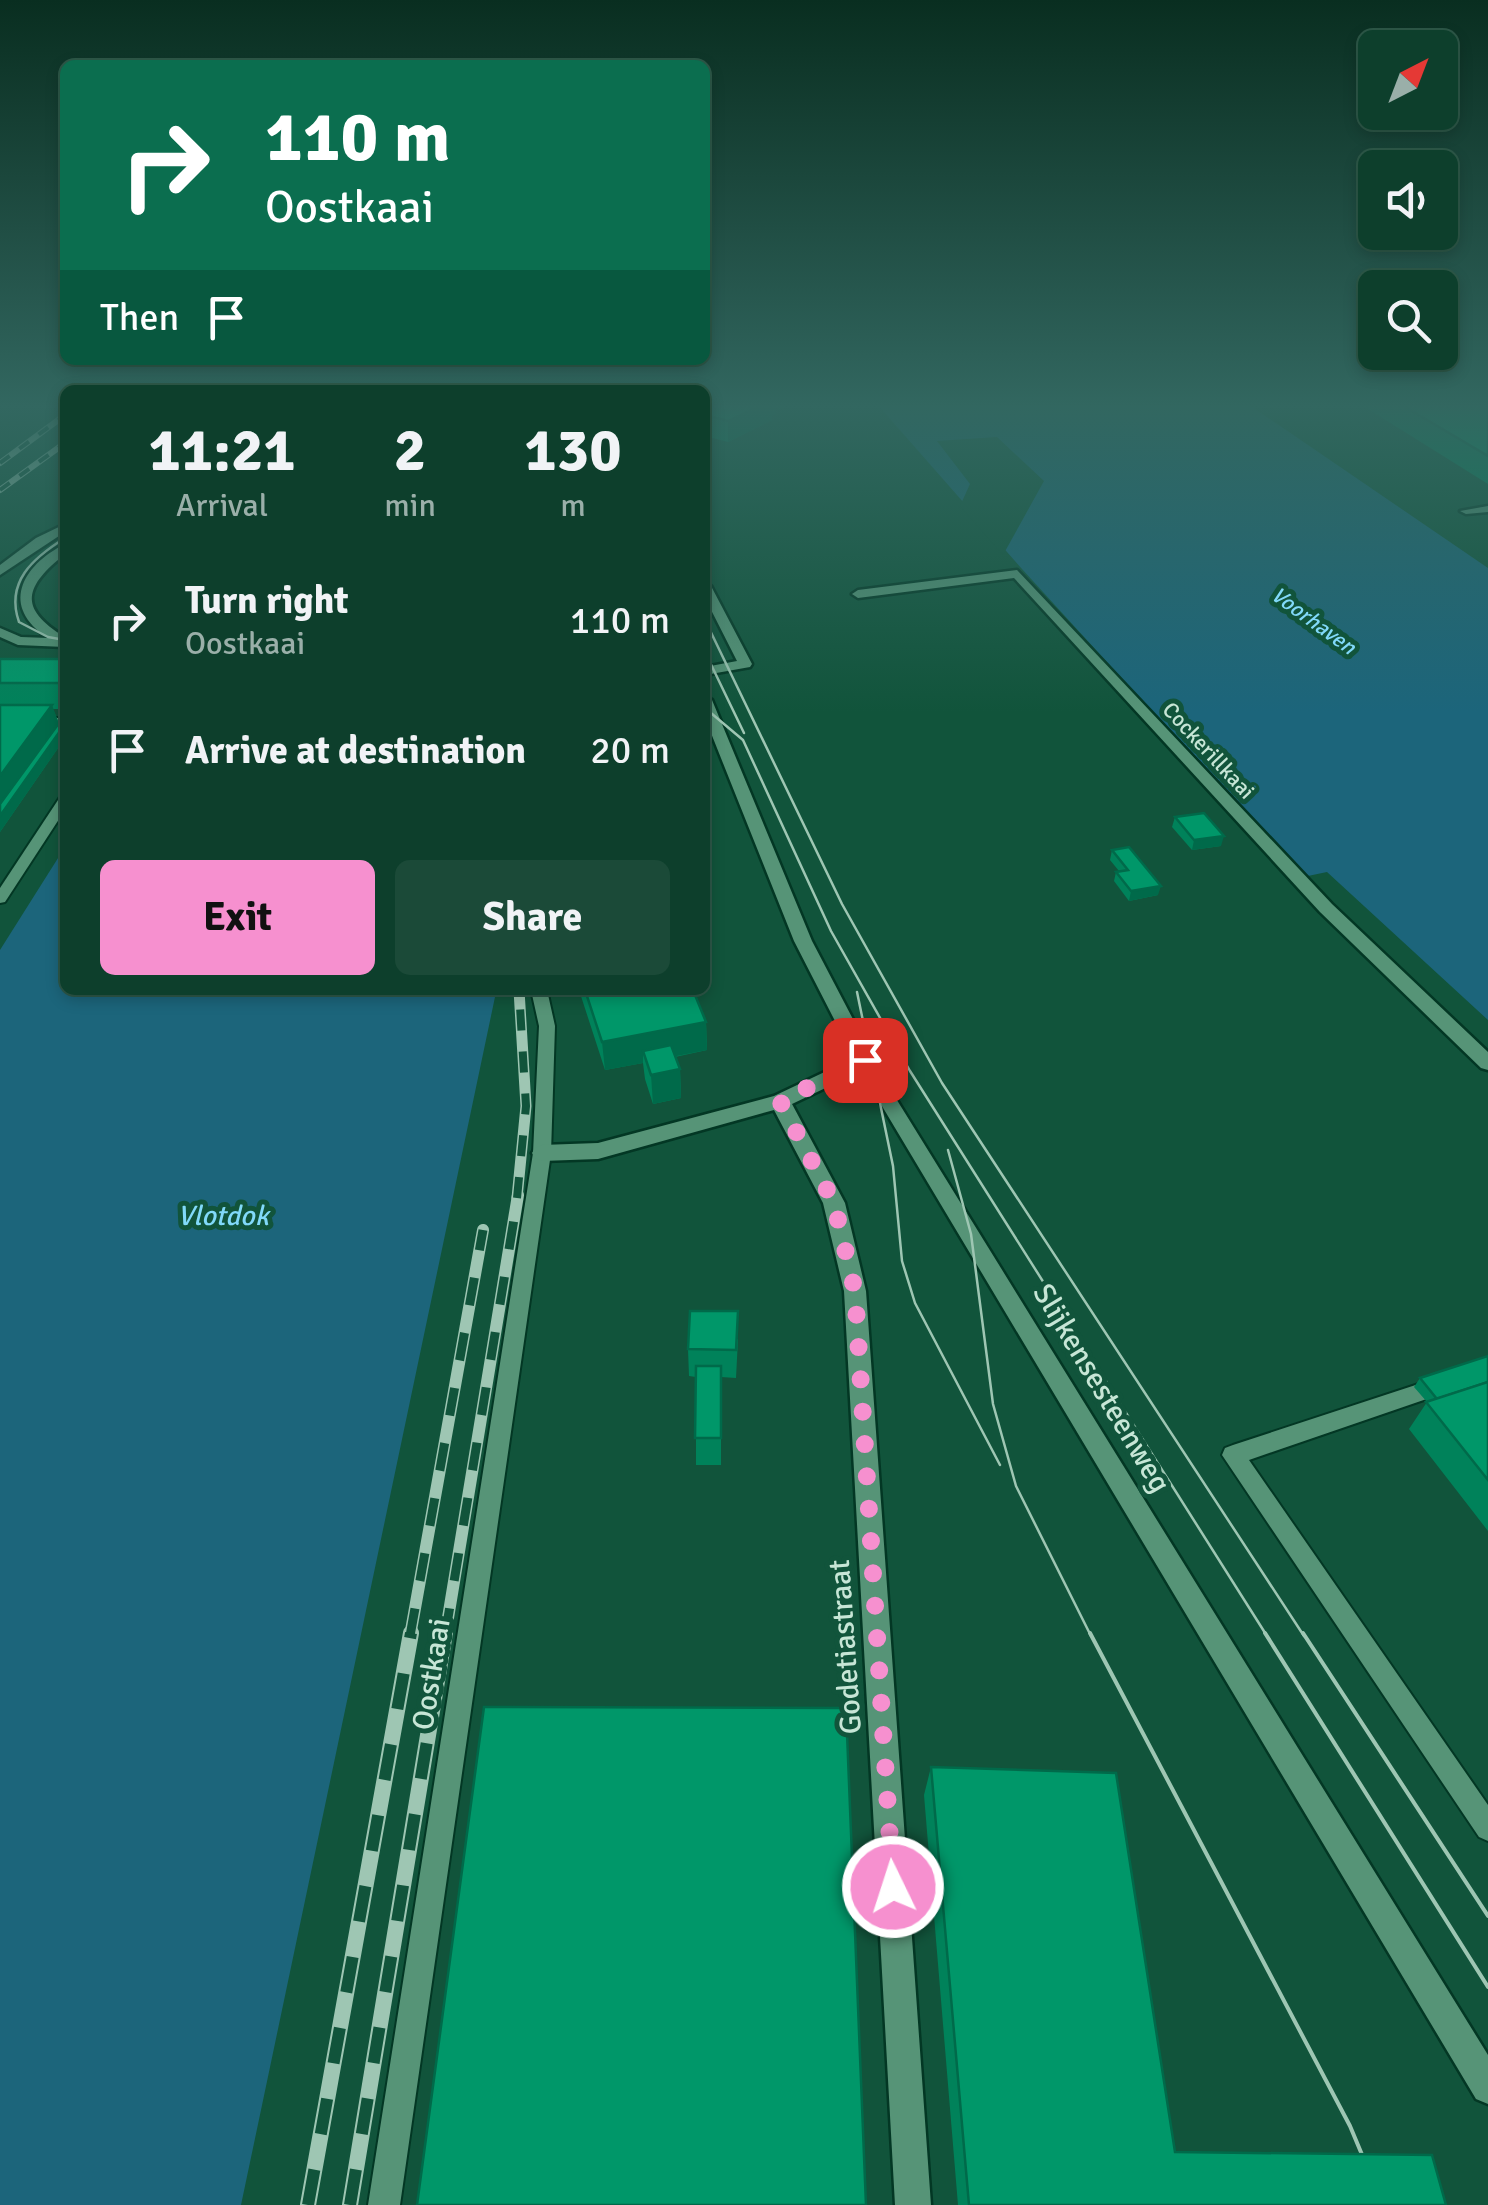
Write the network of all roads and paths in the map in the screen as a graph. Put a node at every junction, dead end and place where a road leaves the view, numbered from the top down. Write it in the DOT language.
graph roads {
  1 [pos="1488,509"];
  2 [pos="1466,511"];
  3 [pos="60,530"];
  4 [pos="60,552"];
  5 [pos="0,571"];
  6 [pos="858,594"];
  7 [pos="710,596"];
  8 [pos="31,619"];
  9 [pos="0,630"];
  10 [pos="60,639"];
  11 [pos="60,643"];
  12 [pos="710,670"];
  13 [pos="0,722"];
  14 [pos="60,722"];
  15 [pos="713,732"];
  16 [pos="60,808"];
  17 [pos="0,899"];
  18 [pos="540,995"];
  19 [pos="865,1060"];
  20 [pos="1488,1063"];
  21 [pos="780,1101"];
  22 [pos="542,1152"];
  23 [pos="1470,1376"];
  24 [pos="1488,1828"];
  25 [pos="1488,2087"];
  26 [pos="384,2205"];
  27 [pos="913,2205"];
  1 -- 2 [label="street"];
  3 -- 5 [label="street"];
  4 -- 8 [label="street"];
  6 -- 20 [label="street, Cockerillkaai"];
  7 -- 12 [label="street"];
  8 -- 9 [label="street"];
  8 -- 10 [label="street"];
  9 -- 11 [label="street"];
  13 -- 14 [label="lane"];
  15 -- 19 [label="street, Slijkensesteenweg"];
  16 -- 17 [label="lane"];
  18 -- 22 [label="lane, Oostkaai"];
  19 -- 21 [label="street"];
  19 -- 25 [label="street, Slijkensesteenweg"];
  21 -- 22 [label="street"];
  21 -- 27 [label="street, Godetiastraat"];
  22 -- 26 [label="lane, Oostkaai"];
  23 -- 24 [label="lane"];
}
